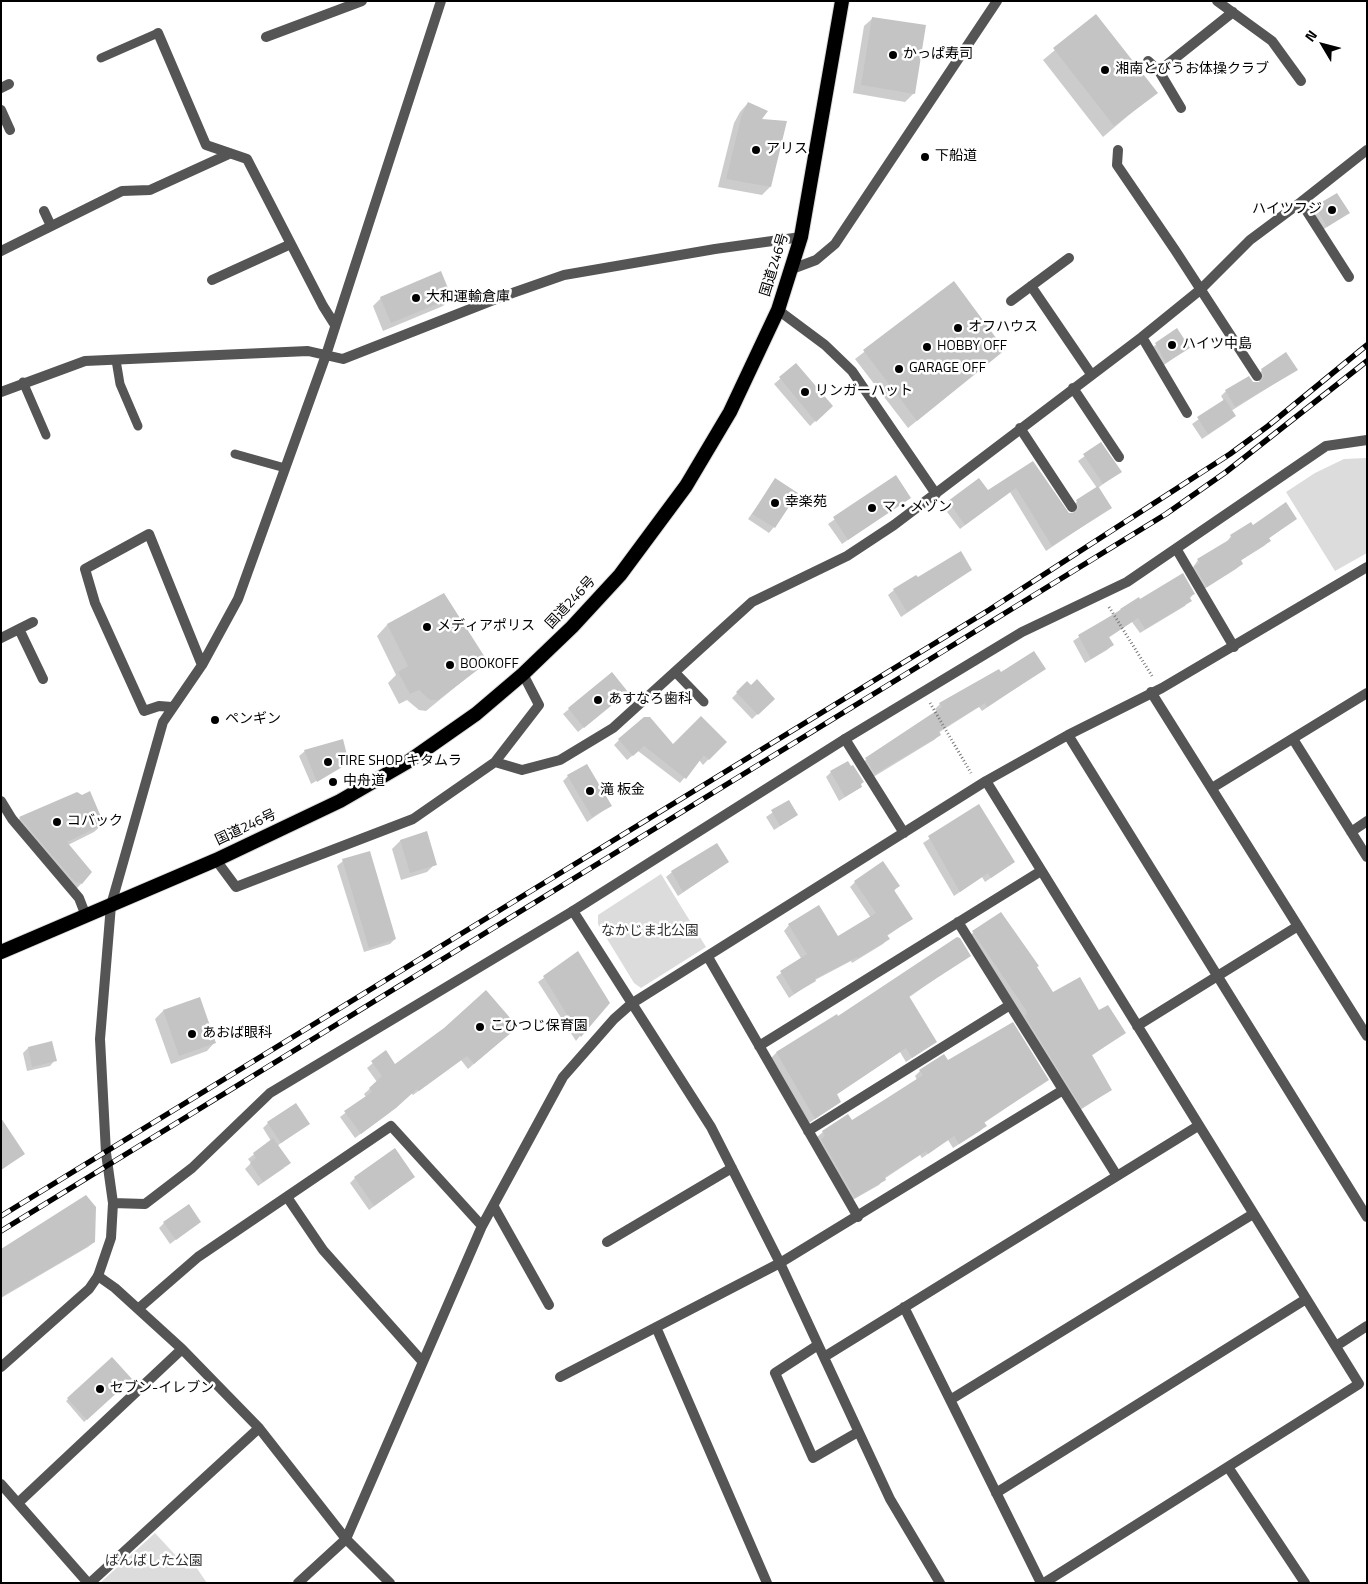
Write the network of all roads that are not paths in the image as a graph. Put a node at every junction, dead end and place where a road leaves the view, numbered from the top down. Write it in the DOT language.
graph roads {
  1 [pos="362,1"];
  2 [pos="441,1"];
  3 [pos="842,1"];
  4 [pos="997,1"];
  5 [pos="1217,1"];
  6 [pos="1233,12"];
  7 [pos="158,33"];
  8 [pos="266,36"];
  9 [pos="101,58"];
  10 [pos="1148,61"];
  11 [pos="1159,71"];
  12 [pos="1301,81"];
  13 [pos="1181,108"];
  14 [pos="1,110"];
  15 [pos="10,130"];
  16 [pos="1118,150"];
  17 [pos="229,154"];
  18 [pos="1365,154"];
  19 [pos="1301,202"];
  20 [pos="44,211"];
  21 [pos="52,226"];
  22 [pos="801,237"];
  23 [pos="291,244"];
  24 [pos="1,251"];
  25 [pos="1070,258"];
  26 [pos="792,270"];
  27 [pos="1348,277"];
  28 [pos="212,280"];
  29 [pos="1031,286"];
  30 [pos="1200,290"];
  31 [pos="1011,301"];
  32 [pos="778,310"];
  33 [pos="335,325"];
  34 [pos="1142,337"];
  35 [pos="326,355"];
  36 [pos="116,360"];
  37 [pos="1091,374"];
  38 [pos="1257,376"];
  39 [pos="23,382"];
  40 [pos="1072,388"];
  41 [pos="1,392"];
  42 [pos="1187,413"];
  43 [pos="138,426"];
  44 [pos="1020,428"];
  45 [pos="46,435"];
  46 [pos="1367,440"];
  47 [pos="235,454"];
  48 [pos="1119,457"];
  49 [pos="285,468"];
  50 [pos="936,494"];
  51 [pos="1072,507"];
  52 [pos="1177,550"];
  53 [pos="1367,566"];
  54 [pos="33,622"];
  55 [pos="19,629"];
  56 [pos="1,638"];
  57 [pos="1234,647"];
  58 [pos="202,665"];
  59 [pos="675,672"];
  60 [pos="523,674"];
  61 [pos="43,679"];
  62 [pos="1151,692"];
  63 [pos="1367,693"];
  64 [pos="704,702"];
  65 [pos="172,707"];
  66 [pos="1068,735"];
  67 [pos="845,739"];
  68 [pos="1293,739"];
  69 [pos="495,762"];
  70 [pos="982,784"];
  71 [pos="1212,788"];
  72 [pos="1,801"];
  73 [pos="1367,821"];
  74 [pos="1351,832"];
  75 [pos="904,833"];
  76 [pos="1367,857"];
  77 [pos="216,860"];
  78 [pos="1041,871"];
  79 [pos="111,905"];
  80 [pos="573,911"];
  81 [pos="86,916"];
  82 [pos="958,922"];
  83 [pos="1298,926"];
  84 [pos="1,952"];
  85 [pos="708,957"];
  86 [pos="1217,976"];
  87 [pos="631,1004"];
  88 [pos="1010,1005"];
  89 [pos="1137,1026"];
  90 [pos="1367,1036"];
  91 [pos="759,1046"];
  92 [pos="1063,1090"];
  93 [pos="1198,1126"];
  94 [pos="808,1131"];
  95 [pos="732,1168"];
  96 [pos="1117,1176"];
  97 [pos="287,1197"];
  98 [pos="113,1202"];
  99 [pos="494,1207"];
  100 [pos="1253,1214"];
  101 [pos="858,1217"];
  102 [pos="1367,1217"];
  103 [pos="482,1226"];
  104 [pos="607,1242"];
  105 [pos="780,1263"];
  106 [pos="98,1276"];
  107 [pos="1306,1299"];
  108 [pos="549,1305"];
  109 [pos="904,1307"];
  110 [pos="138,1309"];
  111 [pos="1367,1326"];
  112 [pos="656,1327"];
  113 [pos="818,1345"];
  114 [pos="1336,1346"];
  115 [pos="182,1349"];
  116 [pos="824,1356"];
  117 [pos="422,1361"];
  118 [pos="1,1367"];
  119 [pos="560,1377"];
  120 [pos="950,1400"];
  121 [pos="258,1428"];
  122 [pos="858,1432"];
  123 [pos="1228,1467"];
  124 [pos="1,1484"];
  125 [pos="996,1493"];
  126 [pos="18,1503"];
  127 [pos="346,1539"];
  128 [pos="89,1583"];
  129 [pos="298,1583"];
  130 [pos="390,1583"];
  131 [pos="767,1583"];
  132 [pos="940,1583"];
  133 [pos="1042,1583"];
  134 [pos="1305,1583"];
  1 -- 8 [label="street"];
  2 -- 33 [label="street"];
  3 -- 22 [label="highway, 国道246号"];
  4 -- 26 [label="street"];
  5 -- 6 [label="street"];
  6 -- 11 [label="street"];
  6 -- 12 [label="street"];
  7 -- 9 [label="lane"];
  7 -- 17 [label="street"];
  10 -- 11 [label="street"];
  11 -- 13 [label="street"];
  14 -- 15 [label="street"];
  16 -- 30 [label="street"];
  17 -- 21 [label="street"];
  17 -- 23 [label="street"];
  18 -- 19 [label="street"];
  19 -- 27 [label="street"];
  19 -- 30 [label="street"];
  20 -- 21 [label="street"];
  21 -- 24 [label="street"];
  22 -- 26 [label="highway, 国道246号"];
  22 -- 35 [label="street"];
  23 -- 28 [label="street"];
  23 -- 33 [label="street"];
  25 -- 29 [label="street"];
  26 -- 32 [label="highway, 国道246号"];
  29 -- 31 [label="street"];
  29 -- 37 [label="street"];
  30 -- 34 [label="street"];
  30 -- 38 [label="street"];
  32 -- 50 [label="street"];
  32 -- 60 [label="highway, 国道246号"];
  33 -- 35 [label="street"];
  34 -- 37 [label="street"];
  34 -- 42 [label="street"];
  35 -- 36 [label="street"];
  35 -- 49 [label="street"];
  36 -- 39 [label="street"];
  36 -- 43 [label="lane"];
  37 -- 40 [label="street"];
  39 -- 41 [label="street"];
  39 -- 45 [label="lane"];
  40 -- 44 [label="street"];
  40 -- 48 [label="street"];
  44 -- 50 [label="street"];
  44 -- 51 [label="street"];
  46 -- 52 [label="street"];
  47 -- 49 [label="lane"];
  49 -- 58 [label="street"];
  50 -- 59 [label="street"];
  52 -- 57 [label="street"];
  52 -- 67 [label="street"];
  53 -- 57 [label="street"];
  54 -- 55 [label="street"];
  55 -- 56 [label="street"];
  55 -- 61 [label="street"];
  57 -- 62 [label="street"];
  58 -- 65 [label="street"];
  58 -- 65 [label="street"];
  59 -- 64 [label="lane"];
  59 -- 69 [label="street"];
  60 -- 69 [label="street"];
  60 -- 77 [label="highway, 国道246号"];
  62 -- 66 [label="street"];
  62 -- 71 [label="street"];
  63 -- 68 [label="street"];
  65 -- 79 [label="street"];
  66 -- 70 [label="street"];
  66 -- 86 [label="street"];
  67 -- 75 [label="street"];
  67 -- 80 [label="street"];
  68 -- 71 [label="street"];
  68 -- 74 [label="street"];
  69 -- 77 [label="street"];
  70 -- 75 [label="street"];
  70 -- 78 [label="street"];
  71 -- 83 [label="street"];
  72 -- 81 [label="street"];
  73 -- 74 [label="street"];
  74 -- 76 [label="street"];
  75 -- 85 [label="street"];
  77 -- 79 [label="highway, 国道246号"];
  78 -- 82 [label="street"];
  78 -- 89 [label="street"];
  79 -- 81 [label="highway, 国道246号"];
  79 -- 98 [label="street"];
  80 -- 87 [label="street"];
  80 -- 98 [label="street"];
  81 -- 84 [label="highway, 国道246号"];
  82 -- 88 [label="street"];
  82 -- 91 [label="street"];
  83 -- 86 [label="street"];
  83 -- 90 [label="street"];
  85 -- 87 [label="street"];
  85 -- 91 [label="street"];
  86 -- 89 [label="street"];
  86 -- 102 [label="street"];
  87 -- 95 [label="street"];
  87 -- 99 [label="street"];
  88 -- 92 [label="street"];
  88 -- 94 [label="street"];
  89 -- 93 [label="street"];
  91 -- 94 [label="street"];
  92 -- 96 [label="street"];
  92 -- 101 [label="street"];
  93 -- 96 [label="street"];
  93 -- 100 [label="street"];
  94 -- 101 [label="street"];
  95 -- 104 [label="street"];
  95 -- 105 [label="street"];
  96 -- 109 [label="street"];
  97 -- 103 [label="street"];
  97 -- 110 [label="street"];
  97 -- 117 [label="street"];
  98 -- 106 [label="street"];
  99 -- 103 [label="street"];
  99 -- 108 [label="street"];
  100 -- 107 [label="street"];
  100 -- 120 [label="street"];
  101 -- 105 [label="street"];
  103 -- 117 [label="street"];
  105 -- 112 [label="street"];
  105 -- 113 [label="street"];
  106 -- 110 [label="street"];
  106 -- 118 [label="street"];
  107 -- 114 [label="street"];
  107 -- 125 [label="street"];
  109 -- 116 [label="street"];
  109 -- 120 [label="street"];
  110 -- 115 [label="street"];
  111 -- 114 [label="street"];
  112 -- 119 [label="street"];
  112 -- 131 [label="street"];
  113 -- 116 [label="street"];
  113 -- 122 [label="street"];
  114 -- 123 [label="street"];
  115 -- 121 [label="street"];
  115 -- 126 [label="street"];
  116 -- 122 [label="street"];
  117 -- 127 [label="street"];
  120 -- 125 [label="street"];
  121 -- 127 [label="street"];
  121 -- 128 [label="street"];
  122 -- 132 [label="street"];
  123 -- 133 [label="street"];
  123 -- 134 [label="street"];
  124 -- 126 [label="street"];
  125 -- 133 [label="street"];
  126 -- 128 [label="street"];
  127 -- 129 [label="street"];
  127 -- 130 [label="street"];
}
